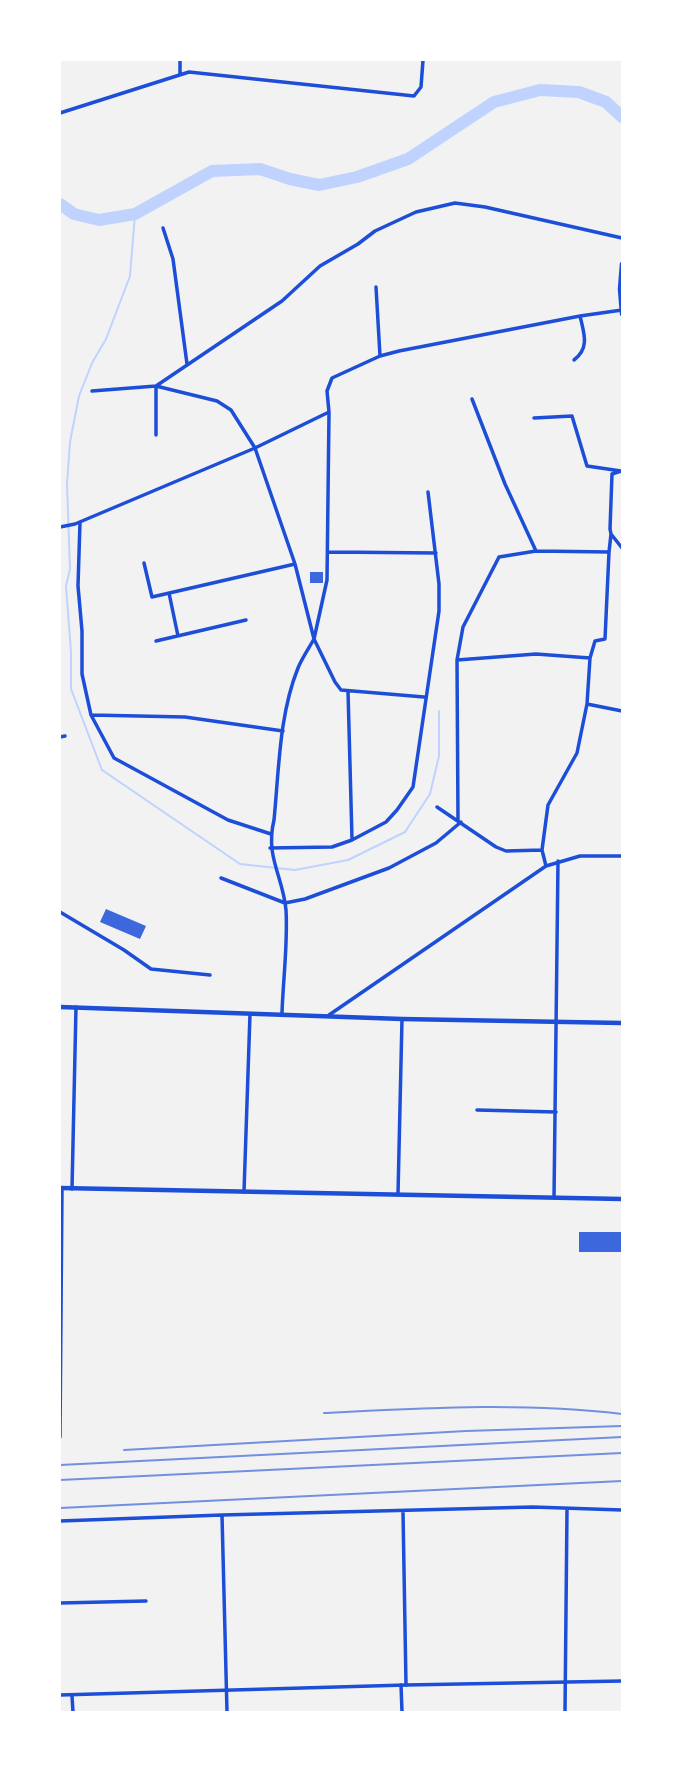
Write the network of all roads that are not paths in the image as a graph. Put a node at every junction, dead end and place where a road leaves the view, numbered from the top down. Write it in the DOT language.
graph roads {
  1 [pos="180,60"];
  2 [pos="424,60"];
  3 [pos="180,74"];
  4 [pos="60,113"];
  5 [pos="163,228"];
  6 [pos="622,238"];
  7 [pos="622,264"];
  8 [pos="376,287"];
  9 [pos="622,312"];
  10 [pos="580,316"];
  11 [pos="380,356"];
  12 [pos="574,360"];
  13 [pos="187,364"];
  14 [pos="156,386"];
  15 [pos="92,391"];
  16 [pos="472,399"];
  17 [pos="329,412"];
  18 [pos="534,418"];
  19 [pos="156,435"];
  20 [pos="255,448"];
  21 [pos="622,470"];
  22 [pos="428,492"];
  23 [pos="80,520"];
  24 [pos="60,527"];
  25 [pos="611,534"];
  26 [pos="622,548"];
  27 [pos="536,551"];
  28 [pos="329,552"];
  29 [pos="609,552"];
  30 [pos="436,553"];
  31 [pos="144,563"];
  32 [pos="295,564"];
  33 [pos="169,593"];
  34 [pos="246,620"];
  35 [pos="178,636"];
  36 [pos="314,639"];
  37 [pos="156,641"];
  38 [pos="590,658"];
  39 [pos="457,660"];
  40 [pos="348,691"];
  41 [pos="424,698"];
  42 [pos="587,704"];
  43 [pos="622,711"];
  44 [pos="91,715"];
  45 [pos="283,731"];
  46 [pos="437,807"];
  47 [pos="459,821"];
  48 [pos="271,834"];
  49 [pos="352,840"];
  50 [pos="270,848"];
  51 [pos="542,850"];
  52 [pos="622,856"];
  53 [pos="558,861"];
  54 [pos="546,866"];
  55 [pos="221,878"];
  56 [pos="285,903"];
  57 [pos="60,912"];
  58 [pos="210,975"];
  59 [pos="60,1007"];
  60 [pos="76,1007"];
  61 [pos="250,1012"];
  62 [pos="282,1013"];
  63 [pos="329,1015"];
  64 [pos="402,1019"];
  65 [pos="558,1021"];
  66 [pos="622,1023"];
  67 [pos="477,1110"];
  68 [pos="556,1112"];
  69 [pos="61,1188"];
  70 [pos="72,1189"];
  71 [pos="244,1192"];
  72 [pos="398,1194"];
  73 [pos="554,1198"];
  74 [pos="622,1199"];
  75 [pos="60,1354"];
  76 [pos="60,1437"];
  77 [pos="567,1509"];
  78 [pos="622,1510"];
  79 [pos="403,1511"];
  80 [pos="222,1515"];
  81 [pos="60,1521"];
  82 [pos="146,1601"];
  83 [pos="60,1603"];
  84 [pos="622,1681"];
  85 [pos="566,1682"];
  86 [pos="403,1685"];
  87 [pos="226,1692"];
  88 [pos="60,1696"];
  89 [pos="72,1696"];
  90 [pos="73,1713"];
  91 [pos="227,1713"];
  92 [pos="402,1713"];
  93 [pos="565,1713"];
  1 -- 3 [label="street"];
  2 -- 3 [label="street"];
  3 -- 4 [label="street"];
  5 -- 13 [label="street"];
  6 -- 13 [label="street"];
  7 -- 9 [label="main road"];
  8 -- 11 [label="street"];
  9 -- 10 [label="street"];
  10 -- 11 [label="street"];
  10 -- 12 [label="street"];
  11 -- 17 [label="street"];
  13 -- 14 [label="street"];
  14 -- 15 [label="street"];
  14 -- 19 [label="street"];
  14 -- 20 [label="street"];
  16 -- 27 [label="street"];
  17 -- 20 [label="street"];
  17 -- 28 [label="street"];
  18 -- 21 [label="street"];
  20 -- 23 [label="street"];
  20 -- 32 [label="street"];
  21 -- 25 [label="street"];
  22 -- 30 [label="street"];
  23 -- 24 [label="street"];
  23 -- 44 [label="street"];
  25 -- 26 [label="street"];
  25 -- 29 [label="street"];
  27 -- 29 [label="street"];
  27 -- 39 [label="street"];
  28 -- 30 [label="street"];
  28 -- 36 [label="street"];
  29 -- 38 [label="street"];
  30 -- 41 [label="street"];
  31 -- 33 [label="street"];
  32 -- 33 [label="street"];
  32 -- 36 [label="street"];
  33 -- 35 [label="street"];
  34 -- 35 [label="street"];
  35 -- 37 [label="street"];
  36 -- 40 [label="street"];
  36 -- 45 [label="street"];
  38 -- 39 [label="street"];
  38 -- 42 [label="street"];
  39 -- 47 [label="street"];
  40 -- 41 [label="street"];
  40 -- 49 [label="street"];
  41 -- 49 [label="street"];
  42 -- 43 [label="street"];
  42 -- 51 [label="street"];
  44 -- 45 [label="street"];
  44 -- 48 [label="street"];
  45 -- 48 [label="street"];
  46 -- 47 [label="street"];
  47 -- 51 [label="street"];
  47 -- 56 [label="street"];
  48 -- 50 [label="street"];
  49 -- 50 [label="street"];
  50 -- 56 [label="street"];
  51 -- 54 [label="street"];
  52 -- 53 [label="street"];
  53 -- 54 [label="street"];
  53 -- 65 [label="street"];
  54 -- 63 [label="street"];
  55 -- 56 [label="street"];
  56 -- 62 [label="street"];
  57 -- 58 [label="street"];
  59 -- 60 [label="main road"];
  60 -- 61 [label="main road"];
  60 -- 70 [label="street"];
  61 -- 62 [label="main road"];
  61 -- 71 [label="street"];
  62 -- 63 [label="main road"];
  63 -- 64 [label="main road"];
  64 -- 65 [label="main road"];
  64 -- 72 [label="street"];
  65 -- 66 [label="main road"];
  65 -- 68 [label="street"];
  67 -- 68 [label="street"];
  68 -- 73 [label="street"];
  69 -- 70 [label="main road"];
  69 -- 75 [label="street"];
  70 -- 71 [label="main road"];
  71 -- 72 [label="main road"];
  72 -- 73 [label="main road"];
  73 -- 74 [label="main road"];
  75 -- 76 [label="street"];
  77 -- 78 [label="street"];
  77 -- 79 [label="street"];
  77 -- 85 [label="street"];
  79 -- 80 [label="street"];
  79 -- 86 [label="street"];
  80 -- 81 [label="street"];
  80 -- 87 [label="street"];
  82 -- 83 [label="street"];
  84 -- 85 [label="street"];
  85 -- 86 [label="street"];
  85 -- 93 [label="street"];
  86 -- 87 [label="street"];
  86 -- 92 [label="street"];
  87 -- 89 [label="street"];
  87 -- 91 [label="street"];
  88 -- 89 [label="street"];
  89 -- 90 [label="street"];
}
